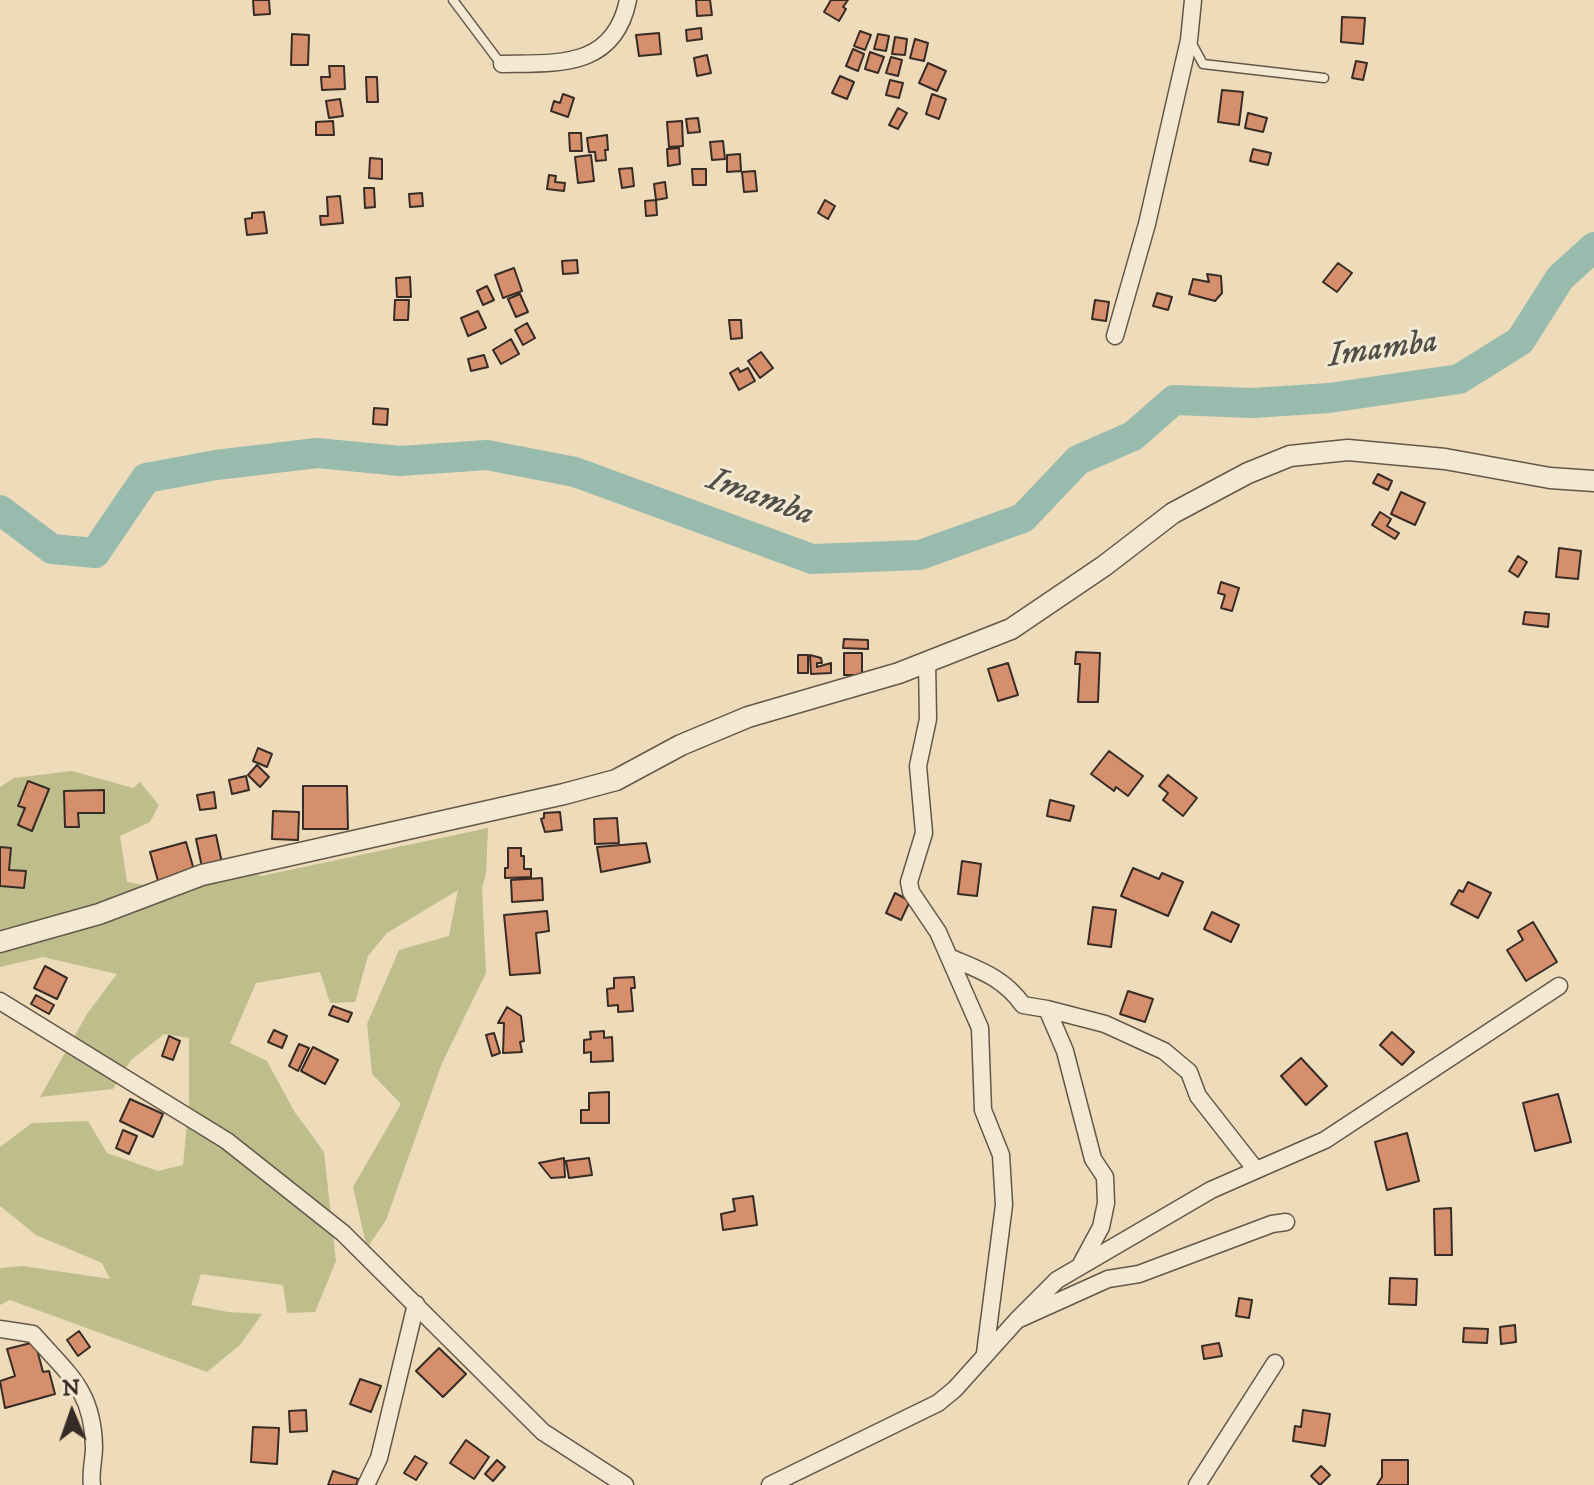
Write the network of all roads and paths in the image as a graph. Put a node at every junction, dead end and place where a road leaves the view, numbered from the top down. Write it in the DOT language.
graph roads {
  1 [pos="453,0"];
  2 [pos="628,0"];
  3 [pos="1193,0"];
  4 [pos="1189,40"];
  5 [pos="502,64"];
  6 [pos="1324,78"];
  7 [pos="1115,336"];
  8 [pos="1594,481"];
  9 [pos="927,661"];
  10 [pos="0,942"];
  11 [pos="949,957"];
  12 [pos="1559,986"];
  13 [pos="0,1001"];
  14 [pos="1047,1009"];
  15 [pos="1256,1170"];
  16 [pos="1286,1222"];
  17 [pos="1079,1268"];
  18 [pos="416,1304"];
  19 [pos="1017,1320"];
  20 [pos="0,1329"];
  21 [pos="985,1353"];
  22 [pos="1275,1363"];
  23 [pos="92,1485"];
  24 [pos="366,1485"];
  25 [pos="625,1485"];
  26 [pos="770,1485"];
  27 [pos="1197,1485"];
  1 -- 5 [label="lane"];
  2 -- 5 [label="street"];
  3 -- 4 [label="street"];
  4 -- 6 [label="lane"];
  4 -- 7 [label="street"];
  8 -- 9 [label="street"];
  9 -- 10 [label="street"];
  9 -- 11 [label="street"];
  11 -- 14 [label="street"];
  11 -- 21 [label="street"];
  12 -- 15 [label="street"];
  13 -- 18 [label="street"];
  14 -- 15 [label="street"];
  14 -- 17 [label="street"];
  15 -- 17 [label="street"];
  16 -- 19 [label="street"];
  17 -- 19 [label="street"];
  18 -- 24 [label="street"];
  18 -- 25 [label="street"];
  19 -- 21 [label="street"];
  20 -- 23 [label="street"];
  21 -- 26 [label="street"];
  22 -- 27 [label="street"];
}
